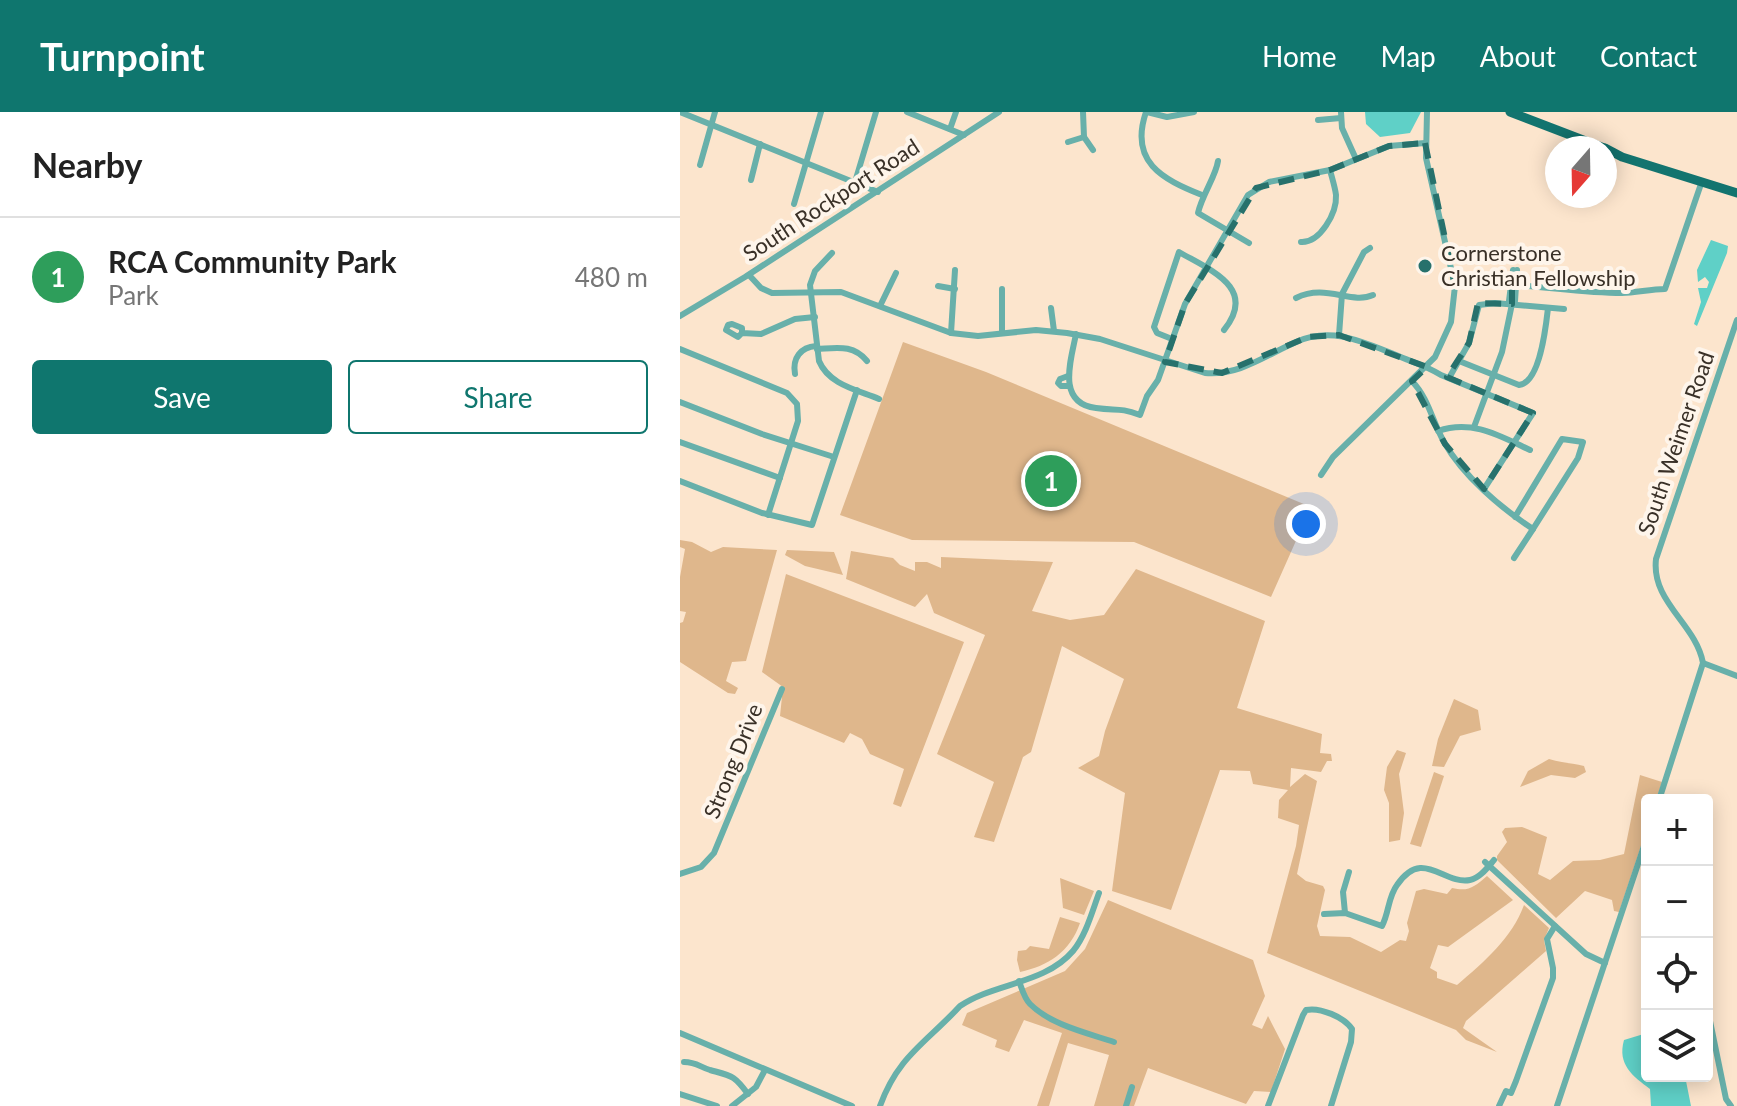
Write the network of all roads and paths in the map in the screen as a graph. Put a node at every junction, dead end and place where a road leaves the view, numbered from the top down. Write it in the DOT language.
graph roads {
  1 [pos="680,112"];
  2 [pos="715,112"];
  3 [pos="821,112"];
  4 [pos="876,112"];
  5 [pos="907,112"];
  6 [pos="956,112"];
  7 [pos="999,112"];
  8 [pos="1083,112"];
  9 [pos="1146,112"];
  10 [pos="1194,112"];
  11 [pos="1428,112"];
  12 [pos="1510,112"];
  13 [pos="1341,115"];
  14 [pos="1318,120"];
  15 [pos="711,124"];
  16 [pos="950,129"];
  17 [pos="964,135"];
  18 [pos="1572,136"];
  19 [pos="1084,137"];
  20 [pos="1068,142"];
  21 [pos="1425,143"];
  22 [pos="760,144"];
  23 [pos="1093,150"];
  24 [pos="1617,155"];
  25 [pos="1356,159"];
  26 [pos="1218,161"];
  27 [pos="807,163"];
  28 [pos="700,165"];
  29 [pos="1330,170"];
  30 [pos="751,180"];
  31 [pos="1702,181"];
  32 [pos="855,182"];
  33 [pos="878,192"];
  34 [pos="1737,193"];
  35 [pos="1202,195"];
  36 [pos="794,204"];
  37 [pos="1228,230"];
  38 [pos="1301,242"];
  39 [pos="1249,243"];
  40 [pos="1370,248"];
  41 [pos="832,253"];
  42 [pos="1205,268"];
  43 [pos="955,270"];
  44 [pos="1515,270"];
  45 [pos="896,273"];
  46 [pos="749,275"];
  47 [pos="1514,284"];
  48 [pos="938,286"];
  49 [pos="1455,286"];
  50 [pos="955,289"];
  51 [pos="1002,289"];
  52 [pos="812,293"];
  53 [pos="1342,294"];
  54 [pos="1373,295"];
  55 [pos="1296,298"];
  56 [pos="1512,304"];
  57 [pos="880,306"];
  58 [pos="1051,308"];
  59 [pos="1548,308"];
  60 [pos="1564,309"];
  61 [pos="680,316"];
  62 [pos="815,317"];
  63 [pos="1737,320"];
  64 [pos="1224,330"];
  65 [pos="1054,331"];
  66 [pos="742,333"];
  67 [pos="951,333"];
  68 [pos="1002,333"];
  69 [pos="1076,334"];
  70 [pos="1339,335"];
  71 [pos="1172,339"];
  72 [pos="817,348"];
  73 [pos="680,349"];
  74 [pos="867,361"];
  75 [pos="1459,361"];
  76 [pos="1165,362"];
  77 [pos="1427,367"];
  78 [pos="795,374"];
  79 [pos="1494,374"];
  80 [pos="1449,378"];
  81 [pos="1412,381"];
  82 [pos="857,390"];
  83 [pos="1486,393"];
  84 [pos="879,399"];
  85 [pos="680,402"];
  86 [pos="1474,427"];
  87 [pos="1438,431"];
  88 [pos="680,442"];
  89 [pos="791,443"];
  90 [pos="1514,443"];
  91 [pos="1530,450"];
  92 [pos="834,457"];
  93 [pos="1321,475"];
  94 [pos="780,478"];
  95 [pos="680,481"];
  96 [pos="1484,489"];
  97 [pos="768,515"];
  98 [pos="1515,517"];
  99 [pos="1533,529"];
  100 [pos="1514,558"];
  101 [pos="1703,663"];
  102 [pos="1737,676"];
  103 [pos="782,689"];
  104 [pos="1661,794"];
  105 [pos="1641,855"];
  106 [pos="1349,872"];
  107 [pos="680,874"];
  108 [pos="1099,893"];
  109 [pos="1345,913"];
  110 [pos="1324,914"];
  111 [pos="1555,926"];
  112 [pos="1605,963"];
  113 [pos="1019,981"];
  114 [pos="680,1033"];
  115 [pos="1713,1036"];
  116 [pos="1114,1042"];
  117 [pos="684,1062"];
  118 [pos="765,1070"];
  119 [pos="1132,1087"];
  120 [pos="680,1094"];
  121 [pos="748,1094"];
  122 [pos="717,1106"];
  123 [pos="732,1106"];
  124 [pos="852,1106"];
  125 [pos="880,1106"];
  126 [pos="1126,1106"];
  127 [pos="1268,1106"];
  128 [pos="1331,1106"];
  129 [pos="1499,1106"];
  130 [pos="1557,1106"];
  131 [pos="1731,1106"];
  1 -- 15 [label="street"];
  2 -- 15 [label="street"];
  3 -- 27 [label="street"];
  4 -- 32 [label="street"];
  5 -- 16 [label="street"];
  6 -- 16 [label="street"];
  7 -- 17 [label="street, South Rockport Road"];
  8 -- 19 [label="street"];
  9 -- 10 [label="street"];
  9 -- 35 [label="street"];
  11 -- 21 [label="street"];
  12 -- 18 [label="main road"];
  13 -- 14 [label="street"];
  13 -- 25 [label="street"];
  15 -- 22 [label="street"];
  15 -- 28 [label="street"];
  16 -- 17 [label="street"];
  17 -- 33 [label="street, South Rockport Road"];
  19 -- 20 [label="street"];
  19 -- 23 [label="street"];
  21 -- 25 [label="street"];
  21 -- 49 [label="street"];
  22 -- 27 [label="street"];
  22 -- 30 [label="street"];
  24 -- 31 [label="main road"];
  25 -- 29 [label="street"];
  26 -- 35 [label="street"];
  27 -- 32 [label="street"];
  27 -- 36 [label="street"];
  29 -- 37 [label="street"];
  29 -- 38 [label="street"];
  31 -- 34 [label="main road"];
  31 -- 47 [label="street"];
  32 -- 33 [label="street"];
  33 -- 46 [label="street, South Rockport Road"];
  35 -- 37 [label="street"];
  37 -- 39 [label="street"];
  37 -- 42 [label="street"];
  40 -- 53 [label="street"];
  41 -- 52 [label="street"];
  42 -- 64 [label="street"];
  42 -- 71 [label="street"];
  42 -- 71 [label="street"];
  43 -- 50 [label="street"];
  44 -- 47 [label="street"];
  45 -- 57 [label="street"];
  46 -- 52 [label="street"];
  46 -- 61 [label="street, South Rockport Road"];
  47 -- 49 [label="street"];
  47 -- 56 [label="street"];
  48 -- 50 [label="street"];
  49 -- 77 [label="street"];
  50 -- 67 [label="street"];
  51 -- 68 [label="street"];
  52 -- 57 [label="street"];
  52 -- 62 [label="street"];
  53 -- 54 [label="street"];
  53 -- 55 [label="street"];
  53 -- 70 [label="street"];
  56 -- 59 [label="street"];
  56 -- 75 [label="street"];
  56 -- 79 [label="street"];
  57 -- 67 [label="street"];
  58 -- 65 [label="street"];
  59 -- 60 [label="street"];
  59 -- 79 [label="street"];
  62 -- 66 [label="street"];
  62 -- 72 [label="street"];
  63 -- 101 [label="street, South Weimer Road"];
  65 -- 68 [label="street"];
  65 -- 69 [label="street"];
  67 -- 68 [label="street"];
  69 -- 76 [label="street"];
  69 -- 76 [label="street"];
  70 -- 76 [label="street"];
  70 -- 77 [label="street"];
  71 -- 76 [label="street"];
  72 -- 74 [label="street"];
  72 -- 78 [label="street"];
  72 -- 82 [label="street"];
  73 -- 89 [label="street"];
  75 -- 79 [label="street"];
  75 -- 80 [label="street"];
  77 -- 80 [label="street"];
  77 -- 81 [label="street"];
  79 -- 83 [label="street"];
  80 -- 83 [label="street"];
  81 -- 87 [label="street"];
  81 -- 93 [label="street"];
  82 -- 84 [label="street"];
  82 -- 92 [label="street"];
  83 -- 86 [label="street"];
  83 -- 90 [label="street"];
  85 -- 89 [label="street"];
  86 -- 87 [label="street"];
  86 -- 90 [label="street"];
  87 -- 96 [label="street"];
  88 -- 94 [label="street"];
  89 -- 92 [label="street"];
  89 -- 94 [label="street"];
  90 -- 91 [label="street"];
  90 -- 96 [label="street"];
  92 -- 97 [label="street"];
  94 -- 97 [label="street"];
  95 -- 97 [label="street"];
  96 -- 98 [label="street"];
  98 -- 99 [label="street"];
  98 -- 99 [label="street"];
  99 -- 100 [label="street"];
  101 -- 102 [label="street"];
  101 -- 104 [label="street"];
  103 -- 107 [label="street, Strong Drive"];
  105 -- 112 [label="street"];
  106 -- 109 [label="street"];
  108 -- 113 [label="street"];
  109 -- 110 [label="street"];
  109 -- 111 [label="street"];
  111 -- 112 [label="street"];
  111 -- 129 [label="street"];
  112 -- 130 [label="street"];
  113 -- 116 [label="street"];
  113 -- 125 [label="street"];
  114 -- 118 [label="street"];
  115 -- 131 [label="street"];
  117 -- 121 [label="street"];
  118 -- 121 [label="street"];
  118 -- 124 [label="street"];
  119 -- 126 [label="street"];
  120 -- 122 [label="street"];
  121 -- 123 [label="street"];
  127 -- 128 [label="street"];
}
